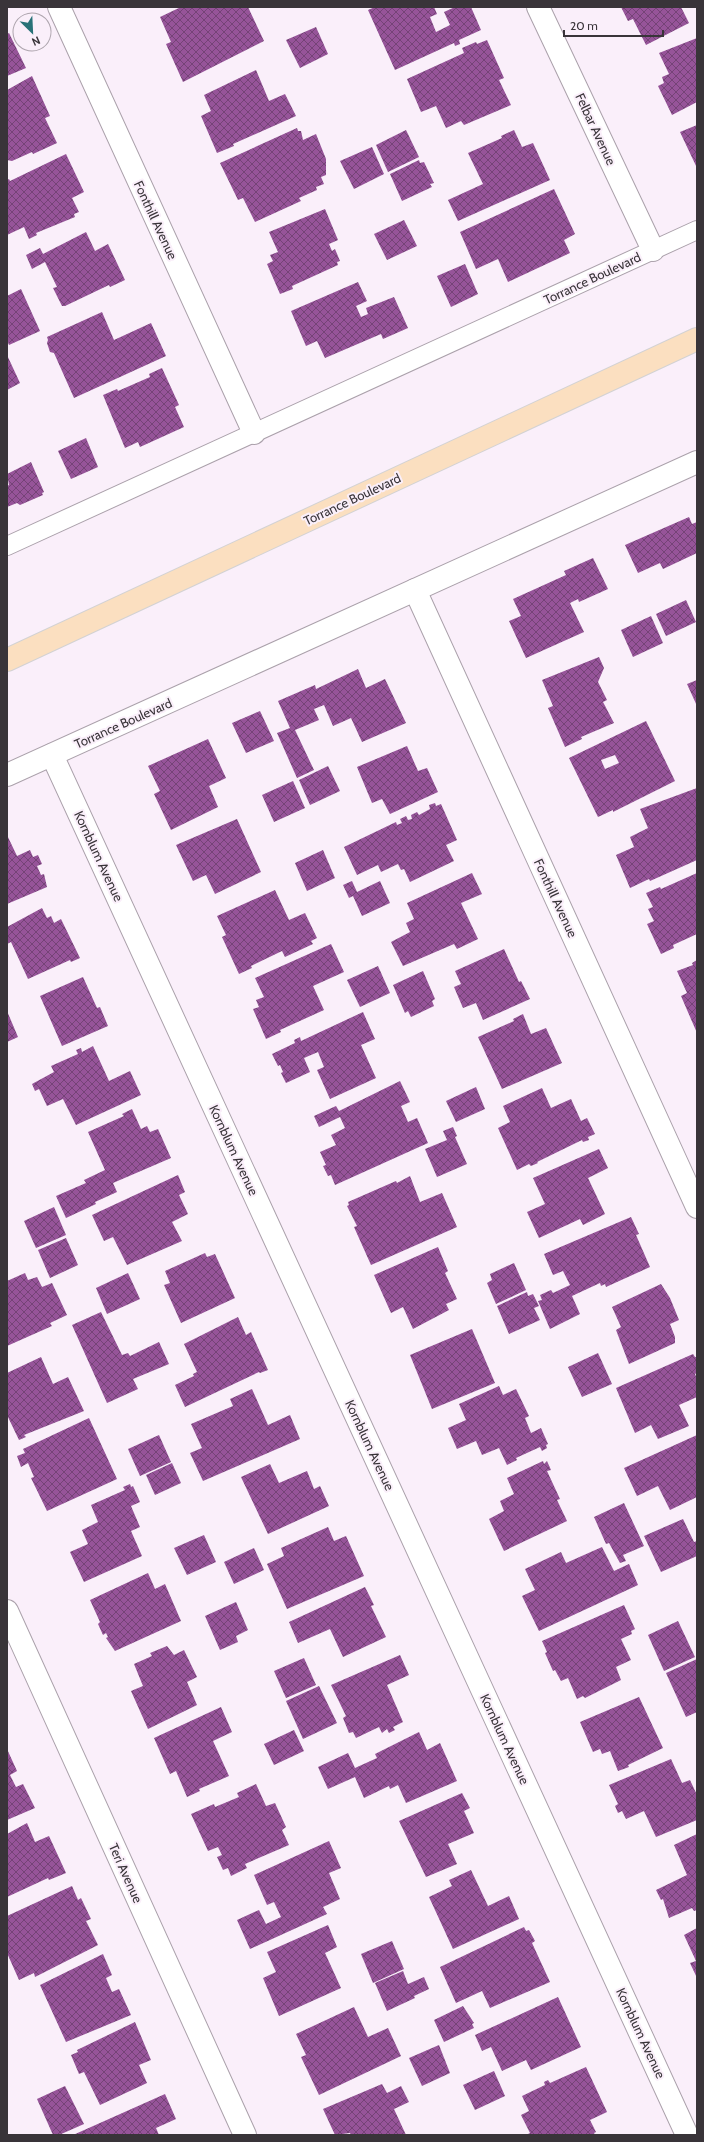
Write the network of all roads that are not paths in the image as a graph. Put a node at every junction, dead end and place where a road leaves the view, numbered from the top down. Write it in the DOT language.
graph roads {
  1 [pos="59,7"];
  2 [pos="538,7"];
  3 [pos="697,230"];
  4 [pos="653,250"];
  5 [pos="697,339"];
  6 [pos="254,434"];
  7 [pos="697,462"];
  8 [pos="7,546"];
  9 [pos="415,590"];
  10 [pos="7,660"];
  11 [pos="52,755"];
  12 [pos="7,775"];
  13 [pos="697,1207"];
  14 [pos="7,1611"];
  15 [pos="244,2135"];
  16 [pos="688,2135"];
  1 -- 6 [label="street, Fonthill Avenue"];
  2 -- 4 [label="street, Felbar Avenue"];
  3 -- 4 [label="lane, Torrance Boulevard"];
  4 -- 6 [label="lane, Torrance Boulevard"];
  5 -- 10 [label="main road, Torrance Boulevard"];
  6 -- 8 [label="lane, Torrance Boulevard"];
  7 -- 9 [label="street, Torrance Boulevard"];
  9 -- 11 [label="street, Torrance Boulevard"];
  9 -- 13 [label="street, Fonthill Avenue"];
  11 -- 12 [label="street, Torrance Boulevard"];
  11 -- 16 [label="street, Kornblum Avenue"];
  14 -- 15 [label="street, Teri Avenue"];
}
